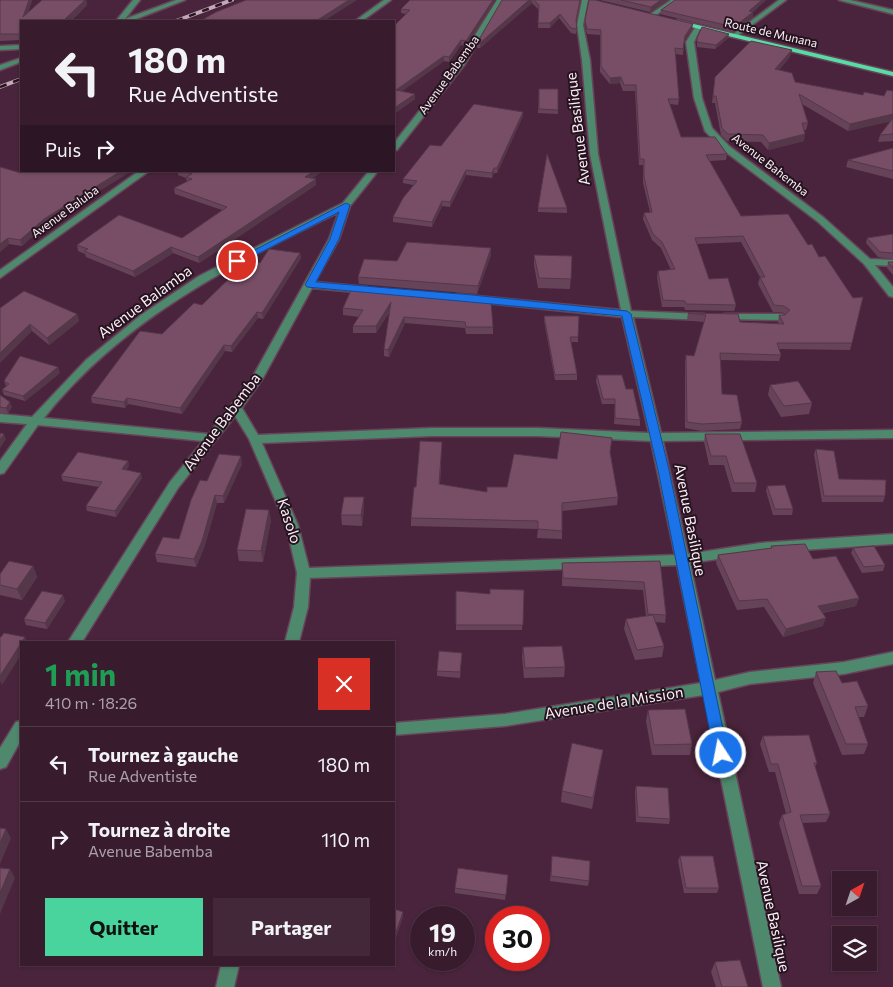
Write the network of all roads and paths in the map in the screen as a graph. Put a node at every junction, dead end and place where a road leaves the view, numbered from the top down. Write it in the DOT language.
graph roads {
  1 [pos="137,0"];
  2 [pos="182,0"];
  3 [pos="388,0"];
  4 [pos="500,0"];
  5 [pos="675,0"];
  6 [pos="783,0"];
  7 [pos="842,0"];
  8 [pos="588,1"];
  9 [pos="893,12"];
  10 [pos="642,14"];
  11 [pos="651,16"];
  12 [pos="660,18"];
  13 [pos="120,20"];
  14 [pos="128,20"];
  15 [pos="359,20"];
  16 [pos="670,20"];
  17 [pos="698,27"];
  18 [pos="734,36"];
  19 [pos="20,47"];
  20 [pos="0,48"];
  21 [pos="20,60"];
  22 [pos="0,68"];
  23 [pos="893,74"];
  24 [pos="395,147"];
  25 [pos="144,172"];
  26 [pos="373,172"];
  27 [pos="346,205"];
  28 [pos="867,262"];
  29 [pos="893,263"];
  30 [pos="0,275"];
  31 [pos="310,285"];
  32 [pos="375,290"];
  33 [pos="893,294"];
  34 [pos="446,296"];
  35 [pos="627,314"];
  36 [pos="782,317"];
  37 [pos="236,408"];
  38 [pos="0,418"];
  39 [pos="34,421"];
  40 [pos="893,434"];
  41 [pos="656,437"];
  42 [pos="212,438"];
  43 [pos="255,438"];
  44 [pos="0,470"];
  45 [pos="893,539"];
  46 [pos="682,560"];
  47 [pos="304,572"];
  48 [pos="75,641"];
  49 [pos="292,641"];
  50 [pos="893,658"];
  51 [pos="708,688"];
  52 [pos="20,729"];
  53 [pos="395,730"];
  54 [pos="0,762"];
  55 [pos="230,966"];
  56 [pos="225,987"];
  57 [pos="772,987"];
  1 -- 13 [label="street"];
  2 -- 14 [label="street"];
  3 -- 15 [label="street"];
  4 -- 24 [label="street, Avenue Babemba"];
  5 -- 11 [label="street"];
  6 -- 18 [label="street"];
  7 -- 9 [label="street"];
  8 -- 35 [label="street, Avenue Basilique"];
  10 -- 11 [label="main road"];
  11 -- 12 [label="main road"];
  16 -- 17 [label="main road, Route de Munana"];
  17 -- 18 [label="main road, Route de Munana"];
  17 -- 28 [label="street, Avenue Bahemba"];
  18 -- 23 [label="main road, Route de Munana"];
  19 -- 20 [label="street"];
  21 -- 22 [label="street"];
  25 -- 30 [label="street, Avenue Baluba"];
  26 -- 27 [label="street, Avenue Babemba"];
  27 -- 31 [label="street, Avenue Babemba"];
  27 -- 39 [label="street, Avenue Balamba"];
  28 -- 29 [label="street"];
  28 -- 33 [label="street, Avenue Bahemba"];
  31 -- 32 [label="street"];
  31 -- 37 [label="street, Avenue Babemba"];
  34 -- 35 [label="street"];
  35 -- 36 [label="street"];
  35 -- 41 [label="street, Avenue Basilique"];
  37 -- 42 [label="street, Avenue Babemba"];
  37 -- 43 [label="street, Kasolo"];
  38 -- 39 [label="street"];
  39 -- 42 [label="street"];
  39 -- 44 [label="street, Avenue Balamba"];
  40 -- 41 [label="street"];
  41 -- 43 [label="street"];
  41 -- 46 [label="street, Avenue Basilique"];
  42 -- 48 [label="street, Avenue Babemba"];
  43 -- 47 [label="street, Kasolo"];
  45 -- 46 [label="street"];
  46 -- 47 [label="street"];
  46 -- 51 [label="street, Avenue Basilique"];
  47 -- 49 [label="street, Kasolo"];
  50 -- 51 [label="street, Avenue de la Mission"];
  51 -- 53 [label="street, Avenue de la Mission"];
  51 -- 57 [label="street, Avenue Basilique"];
  52 -- 54 [label="street"];
  55 -- 56 [label="street"];
}
